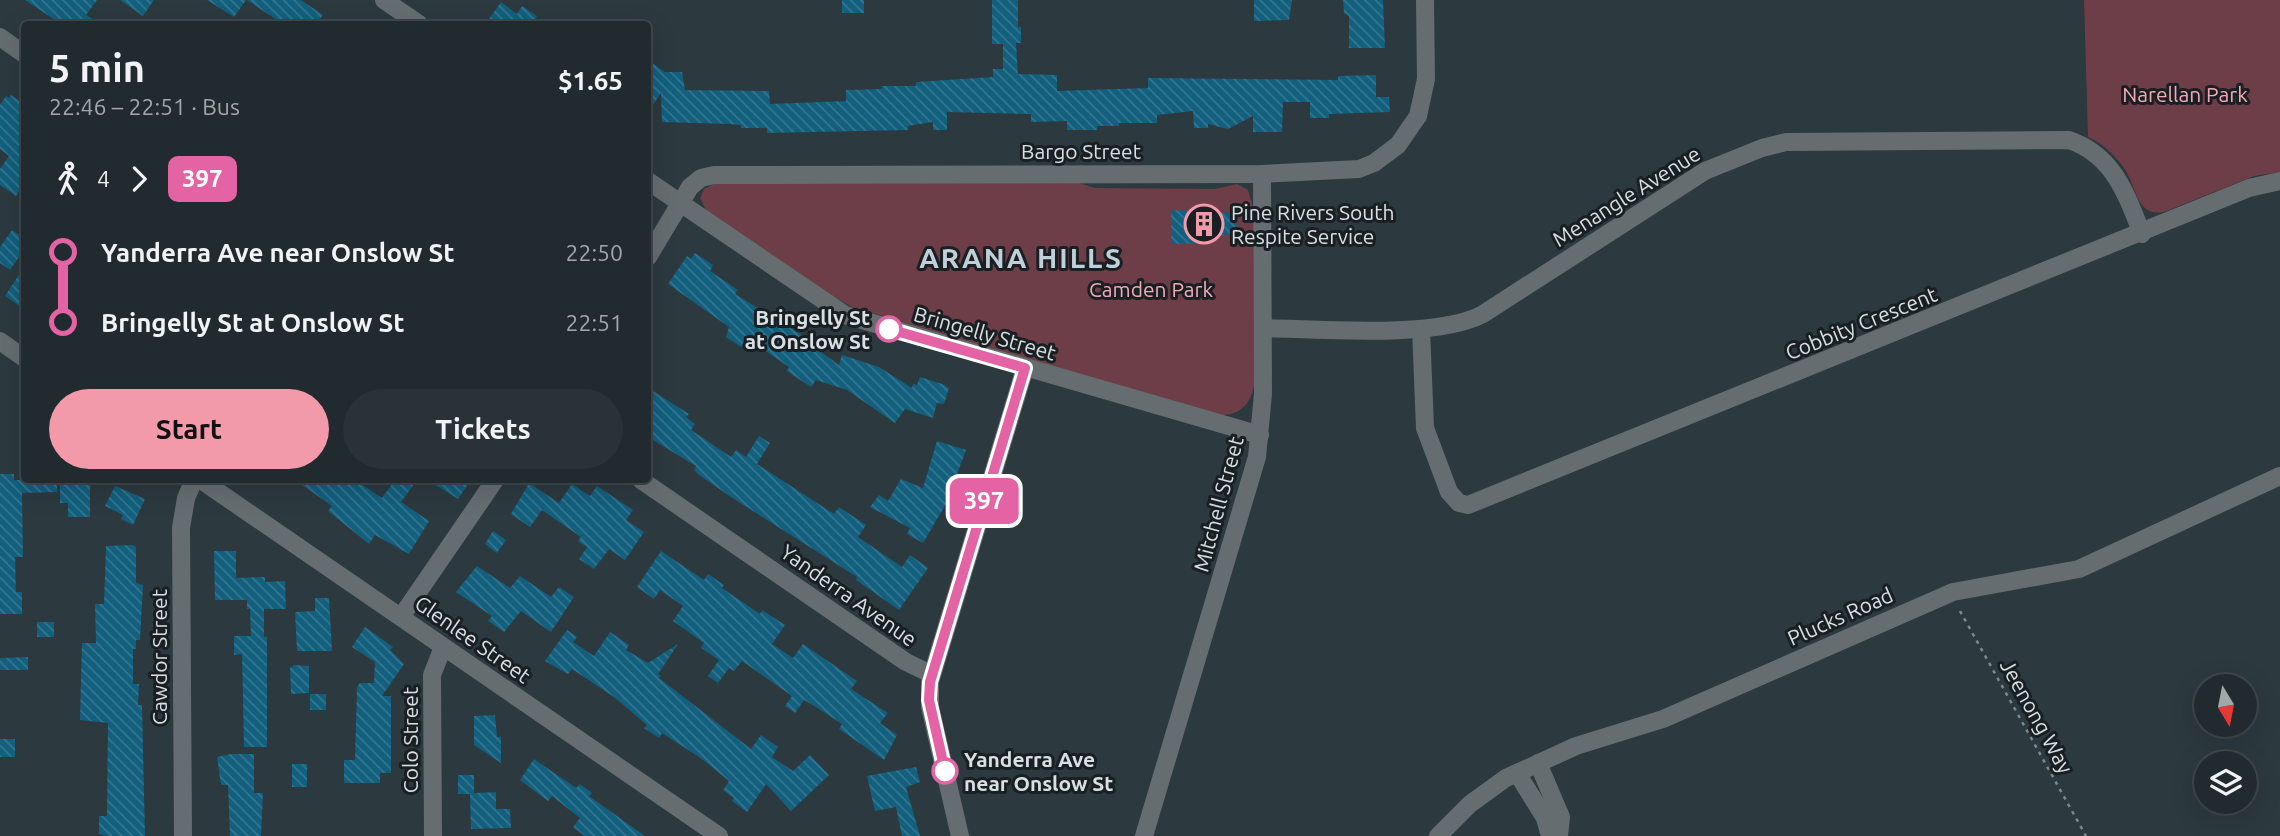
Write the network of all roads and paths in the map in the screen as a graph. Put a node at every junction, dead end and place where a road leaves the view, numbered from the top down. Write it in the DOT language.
graph roads {
  1 [pos="384,0"];
  2 [pos="1426,0"];
  3 [pos="415,21"];
  4 [pos="0,37"];
  5 [pos="21,52"];
  6 [pos="1262,173"];
  7 [pos="2280,181"];
  8 [pos="651,183"];
  9 [pos="680,204"];
  10 [pos="2142,234"];
  11 [pos="651,252"];
  12 [pos="1263,328"];
  13 [pos="1421,329"];
  14 [pos="0,341"];
  15 [pos="21,356"];
  16 [pos="1025,368"];
  17 [pos="1260,435"];
  18 [pos="2280,476"];
  19 [pos="193,483"];
  20 [pos="205,483"];
  21 [pos="493,483"];
  22 [pos="645,483"];
  23 [pos="1960,611"];
  24 [pos="401,617"];
  25 [pos="443,647"];
  26 [pos="931,674"];
  27 [pos="1538,763"];
  28 [pos="1517,773"];
  29 [pos="183,836"];
  30 [pos="433,836"];
  31 [pos="719,836"];
  32 [pos="960,836"];
  33 [pos="1144,836"];
  34 [pos="1438,836"];
  35 [pos="1550,836"];
  36 [pos="1559,836"];
  37 [pos="2086,836"];
  1 -- 3 [label="street"];
  2 -- 6 [label="street, Bargo Street"];
  4 -- 5 [label="street"];
  6 -- 9 [label="street, Bargo Street"];
  6 -- 12 [label="street, Mitchell Street"];
  7 -- 10 [label="street, Cobbity Crescent"];
  8 -- 9 [label="street, Bringelly Street"];
  9 -- 11 [label="street, Bargo Street"];
  9 -- 16 [label="street, Bringelly Street"];
  10 -- 13 [label="street, Menangle Avenue"];
  10 -- 13 [label="street, Cobbity Crescent"];
  12 -- 13 [label="street, Menangle Avenue"];
  12 -- 17 [label="street, Mitchell Street"];
  14 -- 15 [label="street"];
  16 -- 17 [label="street, Bringelly Street"];
  16 -- 26 [label="street"];
  17 -- 33 [label="street, Mitchell Street"];
  18 -- 27 [label="street, Plucks Road"];
  19 -- 29 [label="street, Cawdor Street"];
  20 -- 24 [label="street, Glenlee Street"];
  21 -- 24 [label="street"];
  22 -- 26 [label="street, Yanderra Avenue"];
  23 -- 37 [label="path, Jeenong Way"];
  24 -- 25 [label="street, Glenlee Street"];
  25 -- 30 [label="street, Colo Street"];
  25 -- 31 [label="street, Glenlee Street"];
  26 -- 32 [label="street"];
  27 -- 28 [label="street, Plucks Road"];
  27 -- 36 [label="street"];
  28 -- 34 [label="street, Plucks Road"];
  28 -- 35 [label="street"];
}
